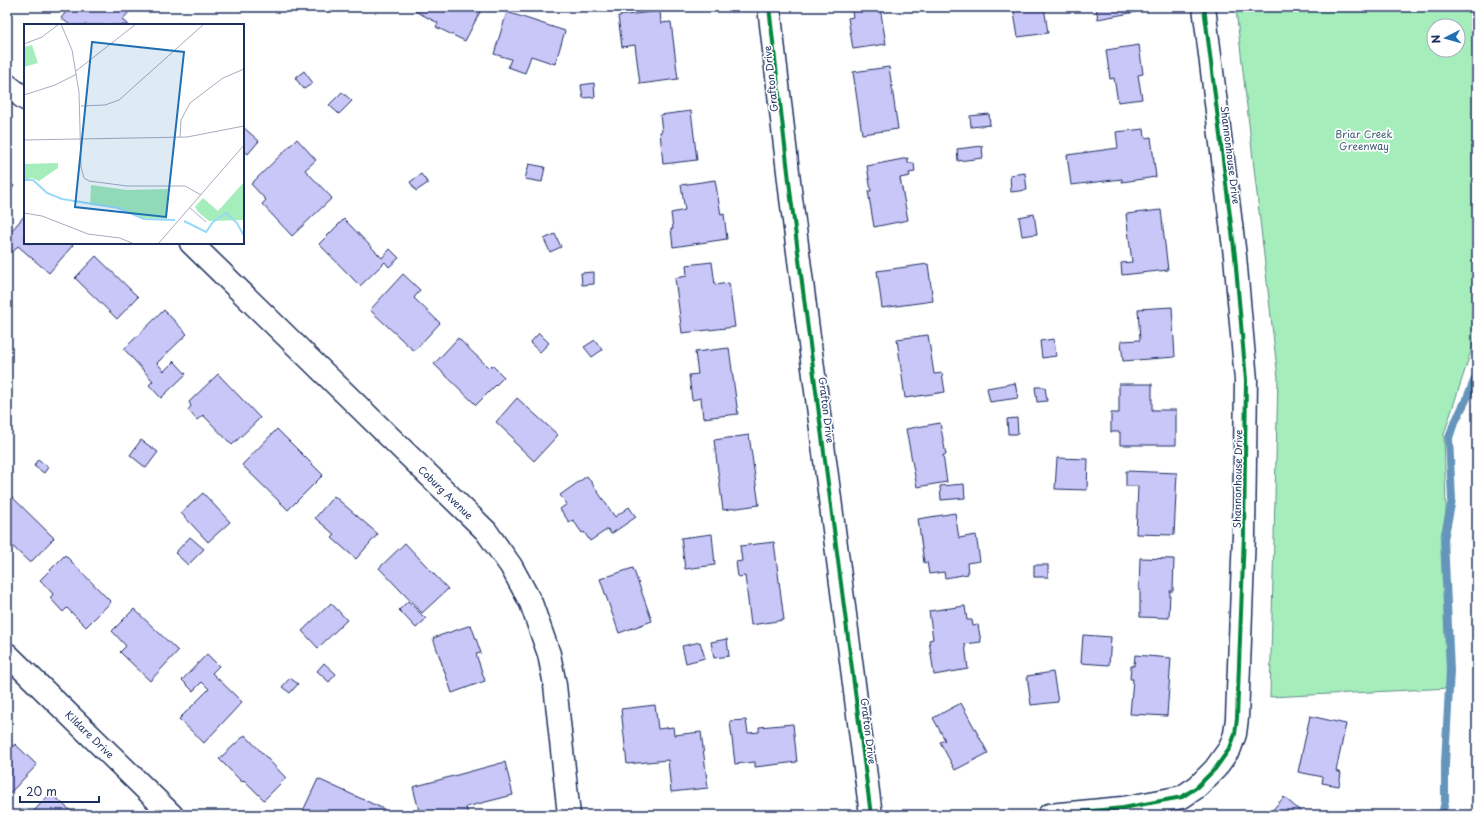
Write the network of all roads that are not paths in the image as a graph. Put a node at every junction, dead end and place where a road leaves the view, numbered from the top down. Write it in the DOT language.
graph roads {
  1 [pos="769,7"];
  2 [pos="1204,7"];
  3 [pos="7,85"];
  4 [pos="24,98"];
  5 [pos="192,244"];
  6 [pos="7,654"];
  7 [pos="172,815"];
  8 [pos="569,815"];
  9 [pos="872,815"];
  10 [pos="1049,815"];
  1 -- 9 [label="street, Grafton Drive"];
  2 -- 10 [label="street, Shannonhouse Drive"];
  3 -- 4 [label="street"];
  5 -- 8 [label="street, Coburg Avenue"];
  6 -- 7 [label="street, Kildare Drive"];
}
